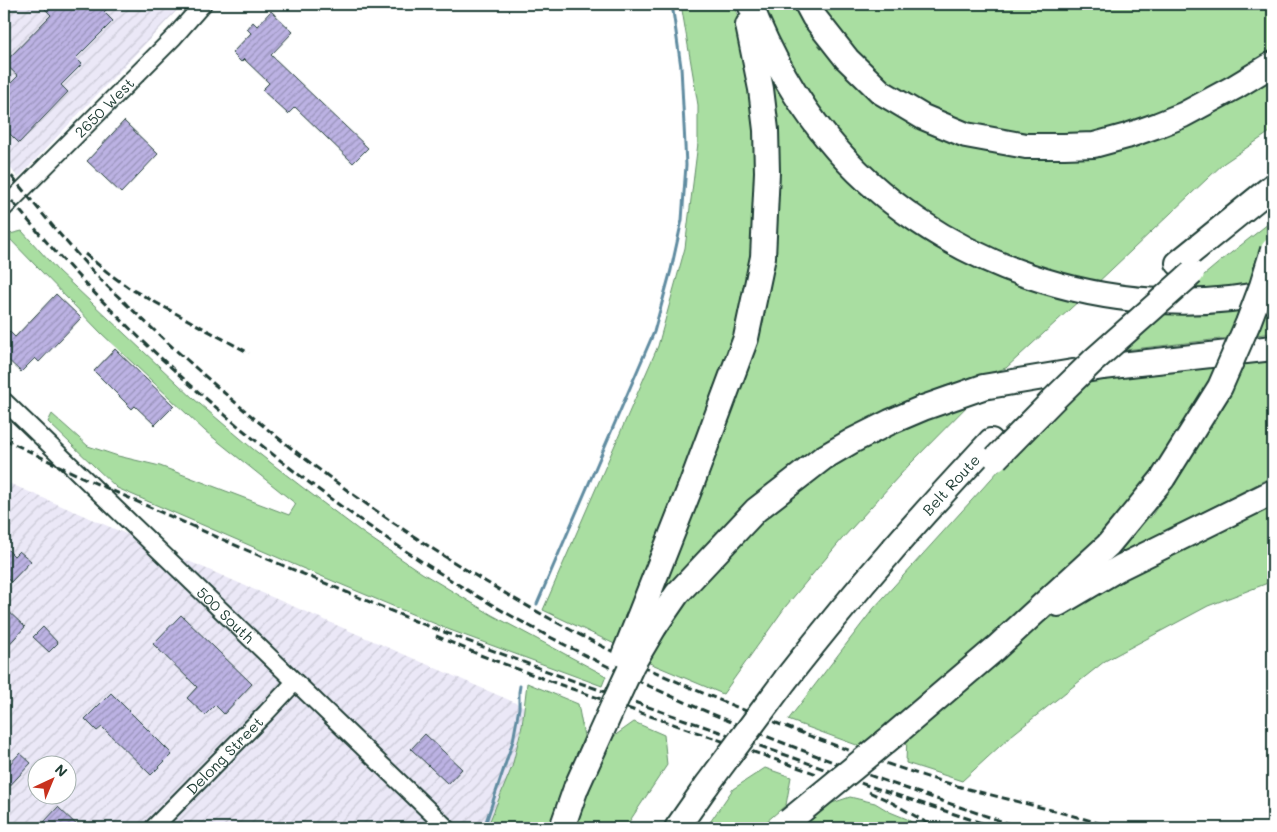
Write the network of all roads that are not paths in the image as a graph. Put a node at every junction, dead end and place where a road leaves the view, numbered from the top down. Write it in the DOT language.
graph roads {
  1 [pos="203,4"];
  2 [pos="743,4"];
  3 [pos="750,4"];
  4 [pos="807,4"];
  5 [pos="1273,64"];
  6 [pos="1273,186"];
  7 [pos="1273,205"];
  8 [pos="4,208"];
  9 [pos="1273,250"];
  10 [pos="1185,268"];
  11 [pos="1273,292"];
  12 [pos="1273,348"];
  13 [pos="4,400"];
  14 [pos="1273,492"];
  15 [pos="646,623"];
  16 [pos="996,648"];
  17 [pos="295,682"];
  18 [pos="713,790"];
  19 [pos="785,825"];
  20 [pos="153,828"];
  21 [pos="447,828"];
  22 [pos="562,828"];
  23 [pos="677,828"];
  24 [pos="696,828"];
  1 -- 8 [label="street, 2650 West"];
  2 -- 15 [label="highway"];
  3 -- 11 [label="highway"];
  4 -- 5 [label="highway"];
  6 -- 10 [label="highway, Belt Route"];
  7 -- 10 [label="highway, Belt Route"];
  9 -- 16 [label="highway, bridge"];
  10 -- 18 [label="highway, Belt Route, bridge"];
  12 -- 15 [label="highway"];
  13 -- 17 [label="street, 500 South"];
  14 -- 16 [label="highway"];
  15 -- 22 [label="highway, bridge"];
  16 -- 19 [label="highway, bridge"];
  17 -- 20 [label="street, Delong Street"];
  17 -- 21 [label="street, 500 South"];
  18 -- 23 [label="highway, Belt Route"];
  18 -- 24 [label="highway, Belt Route"];
}
